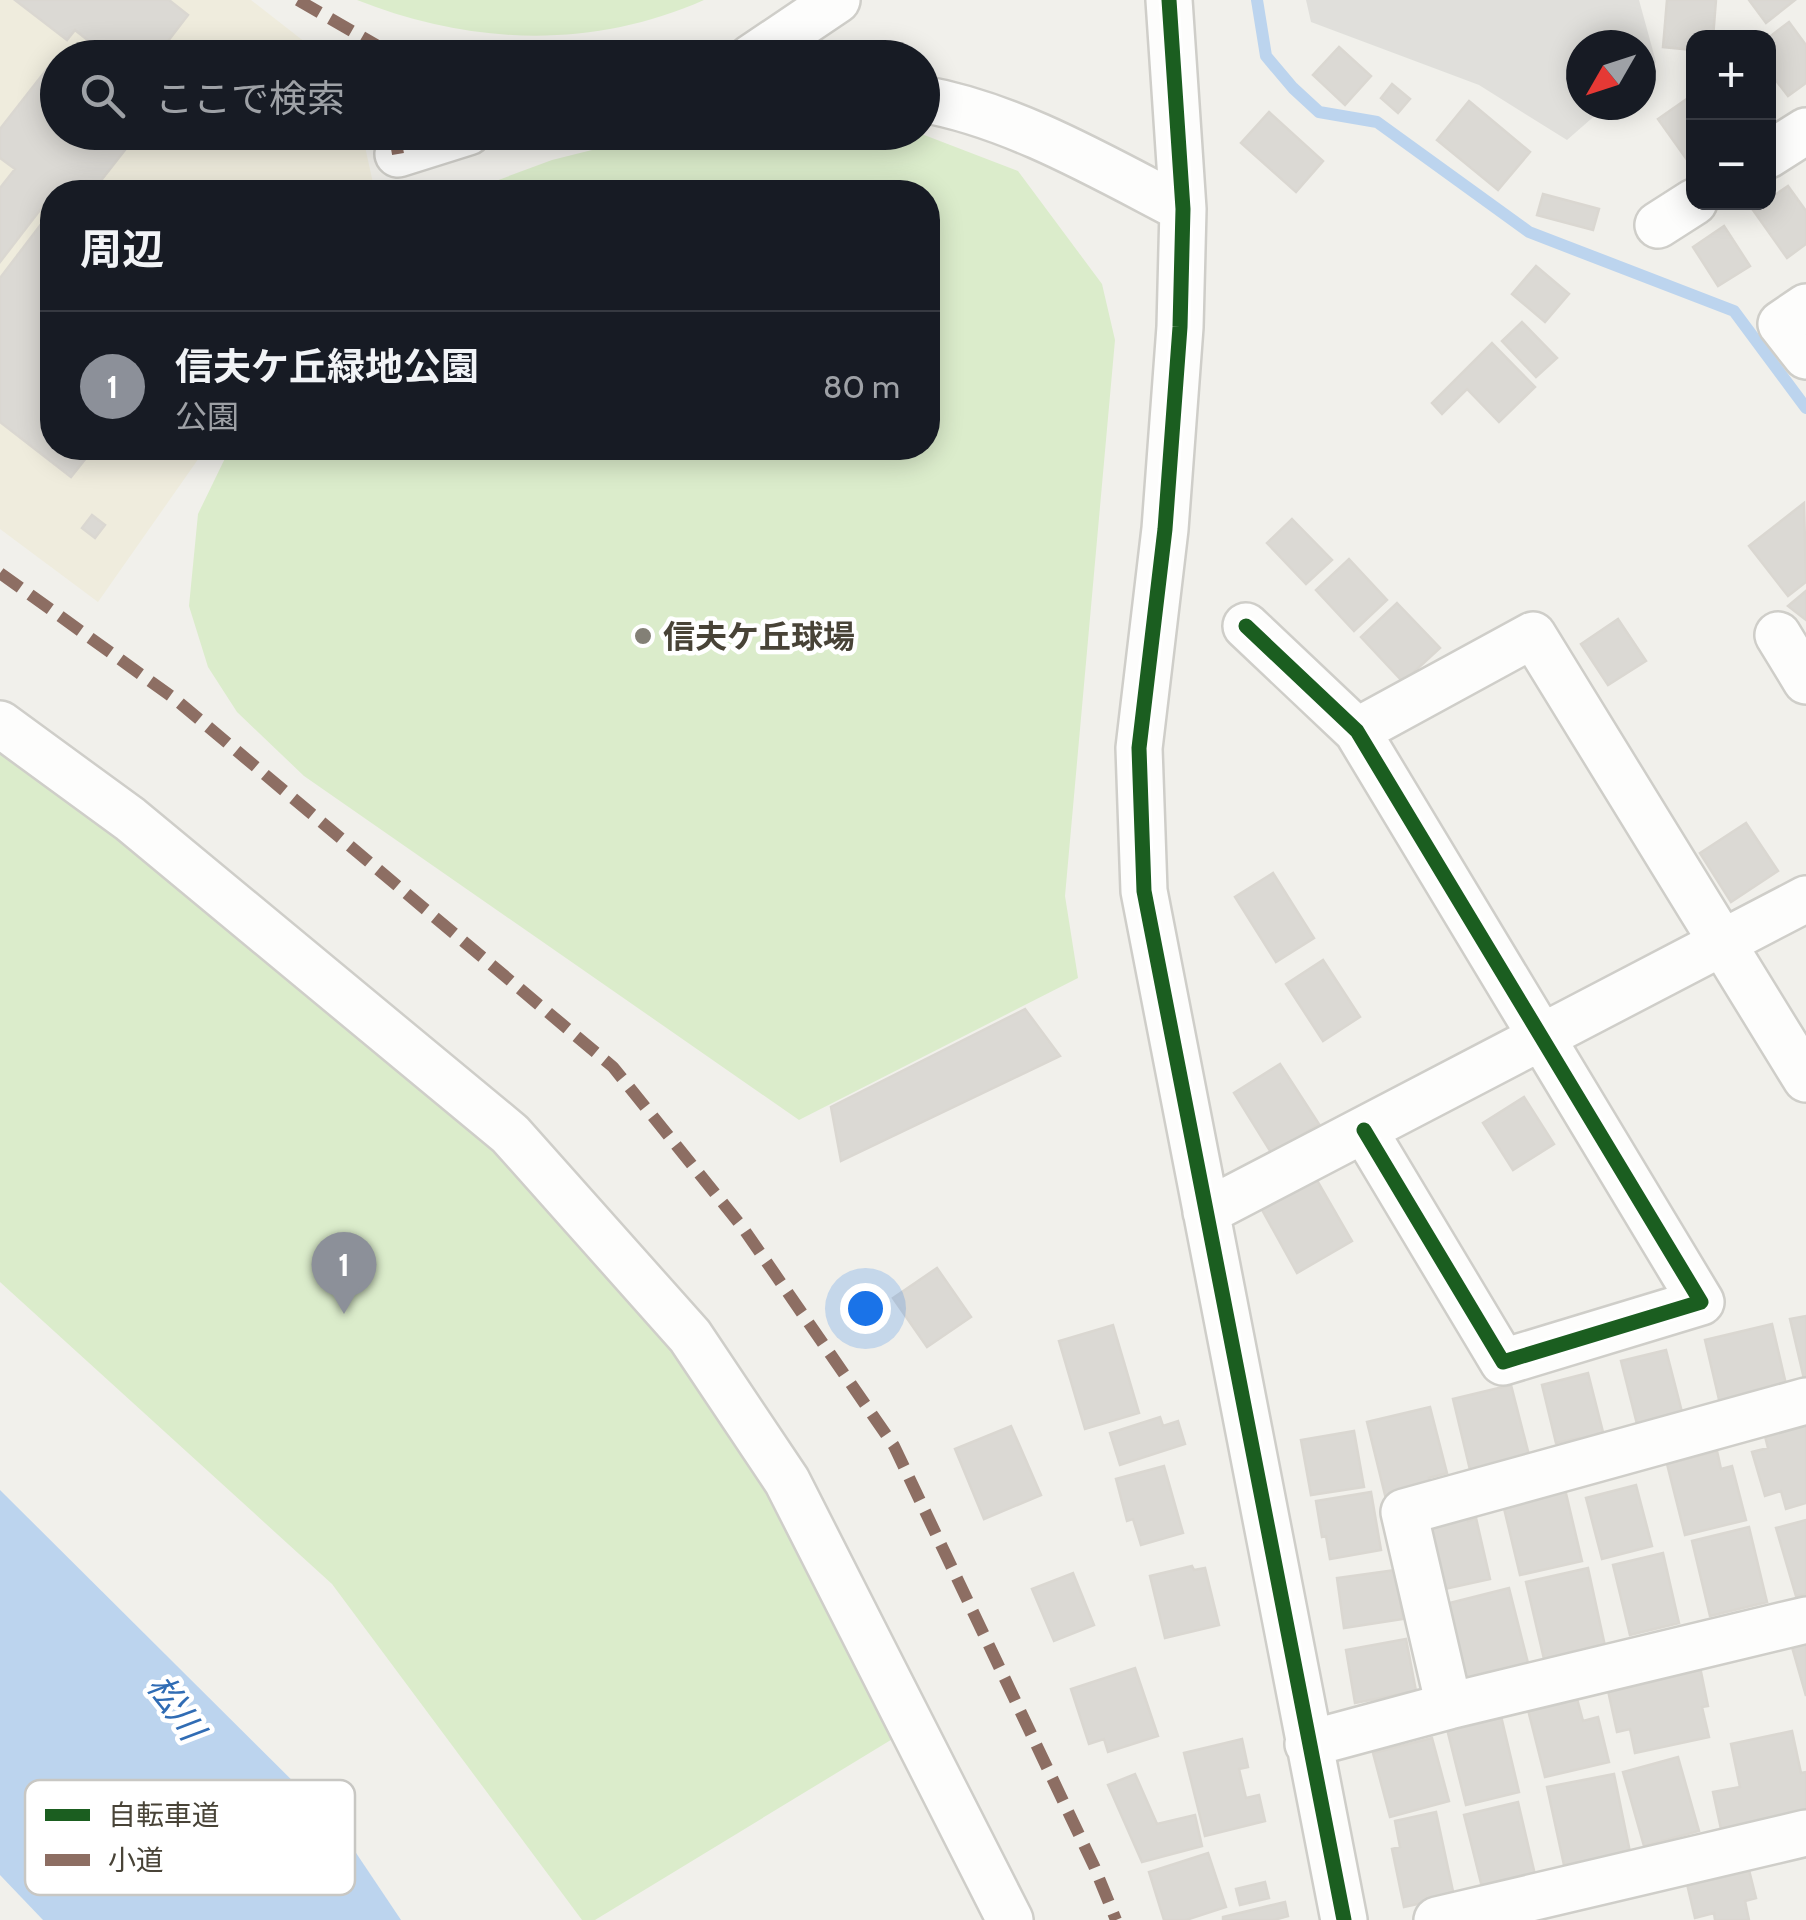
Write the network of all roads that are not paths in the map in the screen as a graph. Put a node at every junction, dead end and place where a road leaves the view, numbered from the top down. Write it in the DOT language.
graph roads {
  1 [pos="837,0"];
  2 [pos="1169,0"];
  3 [pos="780,40"];
  4 [pos="940,102"];
  5 [pos="1806,131"];
  6 [pos="411,150"];
  7 [pos="1776,150"];
  8 [pos="398,154"];
  9 [pos="1183,210"];
  10 [pos="1806,307"];
  11 [pos="1806,356"];
  12 [pos="1246,626"];
  13 [pos="1778,636"];
  14 [pos="1806,680"];
  15 [pos="0,724"];
  16 [pos="1357,730"];
  17 [pos="1806,899"];
  18 [pos="1722,943"];
  19 [pos="1543,1036"];
  20 [pos="1806,1079"];
  21 [pos="1364,1130"];
  22 [pos="1206,1212"];
  23 [pos="1806,1402"];
  24 [pos="1806,1620"];
  25 [pos="1449,1706"];
  26 [pos="1308,1744"];
  27 [pos="1806,1832"];
  28 [pos="1010,1920"];
  29 [pos="1344,1920"];
  30 [pos="1437,1920"];
  1 -- 3 [label="street"];
  2 -- 9 [label="street"];
  4 -- 9 [label="street"];
  5 -- 7 [label="street"];
  6 -- 8 [label="street"];
  9 -- 22 [label="street"];
  10 -- 11 [label="street"];
  12 -- 16 [label="street"];
  13 -- 14 [label="street"];
  15 -- 28 [label="street"];
  16 -- 18 [label="street"];
  16 -- 19 [label="street"];
  17 -- 18 [label="street"];
  18 -- 19 [label="street"];
  18 -- 20 [label="street"];
  19 -- 21 [label="street"];
  19 -- 21 [label="street"];
  21 -- 22 [label="street"];
  22 -- 26 [label="street"];
  23 -- 25 [label="street"];
  24 -- 25 [label="street"];
  25 -- 26 [label="street"];
  26 -- 29 [label="street"];
  27 -- 30 [label="street"];
}
